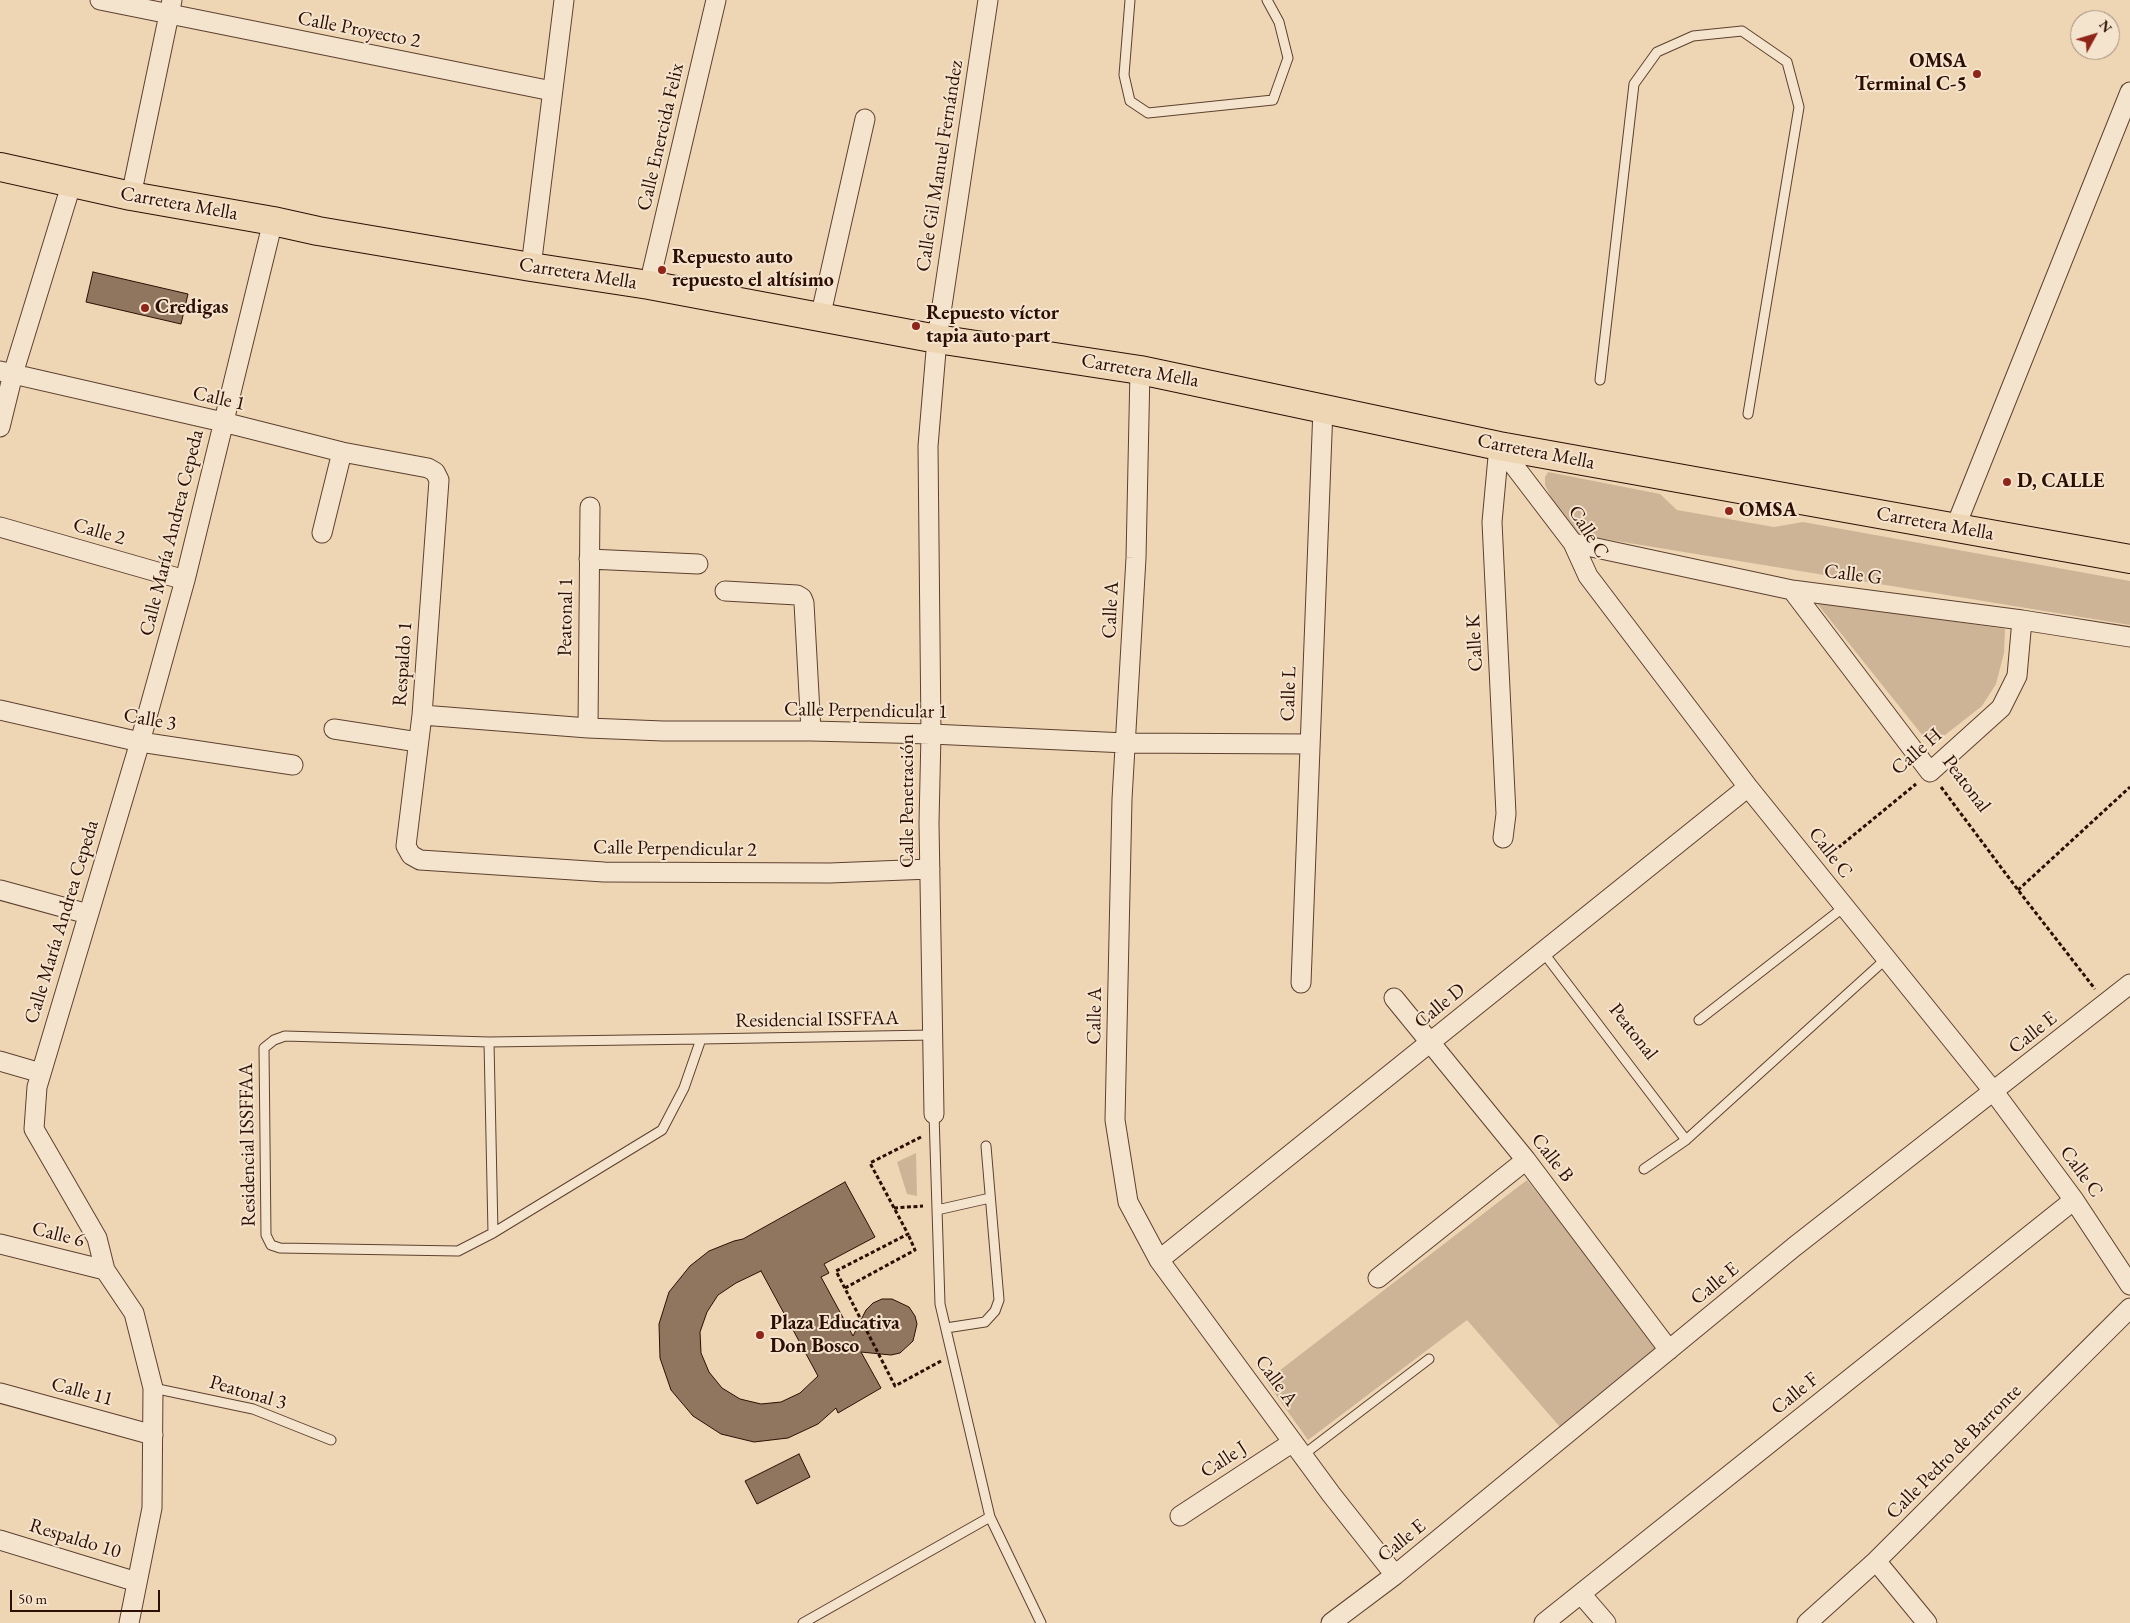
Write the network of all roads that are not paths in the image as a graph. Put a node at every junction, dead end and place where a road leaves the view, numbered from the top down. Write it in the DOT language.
graph roads {
  1 [pos="100,0"];
  2 [pos="564,0"];
  3 [pos="716,0"];
  4 [pos="988,0"];
  5 [pos="1130,0"];
  6 [pos="1267,0"];
  7 [pos="170,8"];
  8 [pos="552,91"];
  9 [pos="2130,92"];
  10 [pos="865,119"];
  11 [pos="0,166"];
  12 [pos="72,182"];
  13 [pos="131,196"];
  14 [pos="273,221"];
  15 [pos="530,267"];
  16 [pos="649,285"];
  17 [pos="820,318"];
  18 [pos="937,338"];
  19 [pos="1140,370"];
  20 [pos="6,373"];
  21 [pos="1600,380"];
  22 [pos="1323,408"];
  23 [pos="1748,414"];
  24 [pos="223,422"];
  25 [pos="0,427"];
  26 [pos="1499,446"];
  27 [pos="342,452"];
  28 [pos="428,468"];
  29 [pos="590,507"];
  30 [pos="0,526"];
  31 [pos="1955,528"];
  32 [pos="322,533"];
  33 [pos="1572,543"];
  34 [pos="589,559"];
  35 [pos="2130,559"];
  36 [pos="698,564"];
  37 [pos="185,580"];
  38 [pos="1792,590"];
  39 [pos="725,591"];
  40 [pos="2022,620"];
  41 [pos="2130,638"];
  42 [pos="0,710"];
  43 [pos="422,715"];
  44 [pos="588,728"];
  45 [pos="334,730"];
  46 [pos="811,731"];
  47 [pos="930,734"];
  48 [pos="140,742"];
  49 [pos="418,742"];
  50 [pos="1126,743"];
  51 [pos="1309,744"];
  52 [pos="293,765"];
  53 [pos="1930,772"];
  54 [pos="1748,787"];
  55 [pos="1504,838"];
  56 [pos="420,860"];
  57 [pos="930,870"];
  58 [pos="0,890"];
  59 [pos="1844,907"];
  60 [pos="88,914"];
  61 [pos="1543,952"];
  62 [pos="1887,958"];
  63 [pos="1301,983"];
  64 [pos="2130,984"];
  65 [pos="1394,998"];
  66 [pos="1699,1020"];
  67 [pos="933,1035"];
  68 [pos="701,1039"];
  69 [pos="489,1042"];
  70 [pos="1431,1042"];
  71 [pos="0,1061"];
  72 [pos="41,1073"];
  73 [pos="1994,1092"];
  74 [pos="934,1122"];
  75 [pos="1686,1140"];
  76 [pos="986,1146"];
  77 [pos="1526,1160"];
  78 [pos="1644,1169"];
  79 [pos="990,1198"];
  80 [pos="2074,1200"];
  81 [pos="937,1207"];
  82 [pos="493,1233"];
  83 [pos="0,1244"];
  84 [pos="1159,1260"];
  85 [pos="105,1270"];
  86 [pos="1378,1278"];
  87 [pos="2130,1285"];
  88 [pos="2130,1309"];
  89 [pos="946,1328"];
  90 [pos="1669,1350"];
  91 [pos="1429,1359"];
  92 [pos="153,1388"];
  93 [pos="0,1393"];
  94 [pos="153,1435"];
  95 [pos="331,1440"];
  96 [pos="1298,1449"];
  97 [pos="1180,1516"];
  98 [pos="990,1517"];
  99 [pos="1,1545"];
  100 [pos="1876,1561"];
  101 [pos="1395,1575"];
  102 [pos="137,1582"];
  103 [pos="1581,1594"];
  104 [pos="129,1623"];
  105 [pos="803,1623"];
  106 [pos="1041,1623"];
  107 [pos="1332,1623"];
  108 [pos="1544,1623"];
  109 [pos="1606,1623"];
  110 [pos="1807,1623"];
  111 [pos="1927,1623"];
  1 -- 7 [label="street, Calle Proyecto 2"];
  2 -- 8 [label="street"];
  3 -- 16 [label="street, Calle Enercida Felix"];
  4 -- 18 [label="street, Calle Gil Manuel Fernández"];
  5 -- 6 [label="lane"];
  7 -- 8 [label="street, Calle Proyecto 2"];
  7 -- 13 [label="street"];
  8 -- 15 [label="street"];
  9 -- 31 [label="street"];
  10 -- 17 [label="street"];
  11 -- 12 [label="main road, Carretera Mella"];
  12 -- 13 [label="main road, Carretera Mella"];
  12 -- 20 [label="street"];
  13 -- 14 [label="main road, Carretera Mella"];
  14 -- 15 [label="main road, Carretera Mella"];
  14 -- 24 [label="street, Calle María Andrea Cepeda"];
  15 -- 16 [label="main road, Carretera Mella"];
  16 -- 17 [label="main road, Carretera Mella"];
  17 -- 18 [label="main road, Carretera Mella"];
  18 -- 19 [label="main road, Carretera Mella"];
  18 -- 47 [label="street, Calle Penetración"];
  19 -- 22 [label="main road, Carretera Mella"];
  19 -- 50 [label="street, Calle A"];
  20 -- 24 [label="street, Calle 1"];
  20 -- 25 [label="street"];
  21 -- 23 [label="lane"];
  22 -- 26 [label="main road, Carretera Mella"];
  22 -- 51 [label="street, Calle L"];
  24 -- 27 [label="street, Calle 1"];
  24 -- 37 [label="street, Calle María Andrea Cepeda"];
  26 -- 31 [label="main road, Carretera Mella"];
  26 -- 33 [label="street, Calle C"];
  26 -- 55 [label="street, Calle K"];
  27 -- 28 [label="street, Calle 1"];
  27 -- 32 [label="street"];
  28 -- 43 [label="street, Respaldo 1"];
  29 -- 34 [label="street, Peatonal 1"];
  30 -- 37 [label="street, Calle 2"];
  31 -- 35 [label="main road, Carretera Mella"];
  33 -- 38 [label="street, Calle G"];
  33 -- 54 [label="street, Calle C"];
  34 -- 36 [label="street"];
  34 -- 44 [label="street, Peatonal 1"];
  37 -- 48 [label="street, Calle María Andrea Cepeda"];
  38 -- 40 [label="street, Calle G"];
  38 -- 53 [label="street, Peatonal"];
  39 -- 46 [label="street"];
  40 -- 41 [label="street, Calle G"];
  40 -- 53 [label="street, Calle H"];
  42 -- 48 [label="street, Calle 3"];
  43 -- 44 [label="street, Calle Perpendicular 1"];
  43 -- 49 [label="street, Respaldo 1"];
  44 -- 46 [label="street, Calle Perpendicular 1"];
  45 -- 49 [label="street"];
  46 -- 47 [label="street, Calle Perpendicular 1"];
  47 -- 50 [label="street, Calle Perpendicular 1"];
  47 -- 57 [label="street, Calle Penetración"];
  48 -- 52 [label="street, Calle 3"];
  48 -- 60 [label="street, Calle María Andrea Cepeda"];
  49 -- 56 [label="street, Respaldo 1"];
  50 -- 51 [label="street, Calle Perpendicular 1"];
  50 -- 84 [label="street, Calle A"];
  51 -- 63 [label="street, Calle L"];
  54 -- 59 [label="street, Calle C"];
  54 -- 61 [label="street, Calle D"];
  56 -- 57 [label="street, Calle Perpendicular 2"];
  57 -- 67 [label="street, Calle Penetración"];
  58 -- 60 [label="street"];
  59 -- 62 [label="street, Calle C"];
  59 -- 66 [label="lane"];
  60 -- 72 [label="street, Calle María Andrea Cepeda"];
  61 -- 70 [label="street, Calle D"];
  61 -- 75 [label="lane, Peatonal"];
  62 -- 73 [label="street, Calle C"];
  62 -- 75 [label="lane"];
  64 -- 73 [label="street, Calle E"];
  65 -- 70 [label="street, Calle B"];
  67 -- 68 [label="lane, Residencial ISSFFAA"];
  67 -- 74 [label="street, Calle Penetración"];
  68 -- 69 [label="lane, Residencial ISSFFAA"];
  68 -- 82 [label="lane, Residencial ISSFFAA"];
  69 -- 82 [label="lane"];
  69 -- 82 [label="lane, Residencial ISSFFAA"];
  70 -- 77 [label="street, Calle B"];
  70 -- 84 [label="street, Calle D"];
  71 -- 72 [label="street"];
  72 -- 85 [label="street, Calle María Andrea Cepeda"];
  73 -- 80 [label="street, Calle C"];
  73 -- 90 [label="street, Calle E"];
  74 -- 81 [label="lane"];
  75 -- 78 [label="lane"];
  76 -- 79 [label="lane"];
  77 -- 86 [label="street"];
  77 -- 90 [label="street, Calle B"];
  79 -- 81 [label="lane"];
  79 -- 89 [label="lane"];
  80 -- 87 [label="street, Calle C"];
  80 -- 103 [label="street, Calle F"];
  81 -- 89 [label="lane"];
  83 -- 85 [label="street, Calle 6"];
  84 -- 96 [label="street, Calle A"];
  85 -- 92 [label="street, Calle María Andrea Cepeda"];
  88 -- 100 [label="street, Calle Pedro de Barronte"];
  89 -- 98 [label="lane"];
  90 -- 101 [label="street, Calle E"];
  91 -- 96 [label="lane"];
  92 -- 94 [label="street, Calle María Andrea Cepeda"];
  92 -- 95 [label="lane, Peatonal 3"];
  93 -- 94 [label="street, Calle 11"];
  94 -- 102 [label="street, Calle María Andrea Cepeda"];
  96 -- 97 [label="street, Calle J"];
  96 -- 101 [label="street, Calle A"];
  98 -- 105 [label="lane"];
  98 -- 106 [label="lane"];
  99 -- 102 [label="street, Respaldo 10"];
  100 -- 110 [label="street, Calle Pedro de Barronte"];
  100 -- 111 [label="street"];
  101 -- 107 [label="street, Calle E"];
  102 -- 104 [label="street, Calle María Andrea Cepeda"];
  103 -- 108 [label="street, Calle F"];
  103 -- 109 [label="street"];
}
